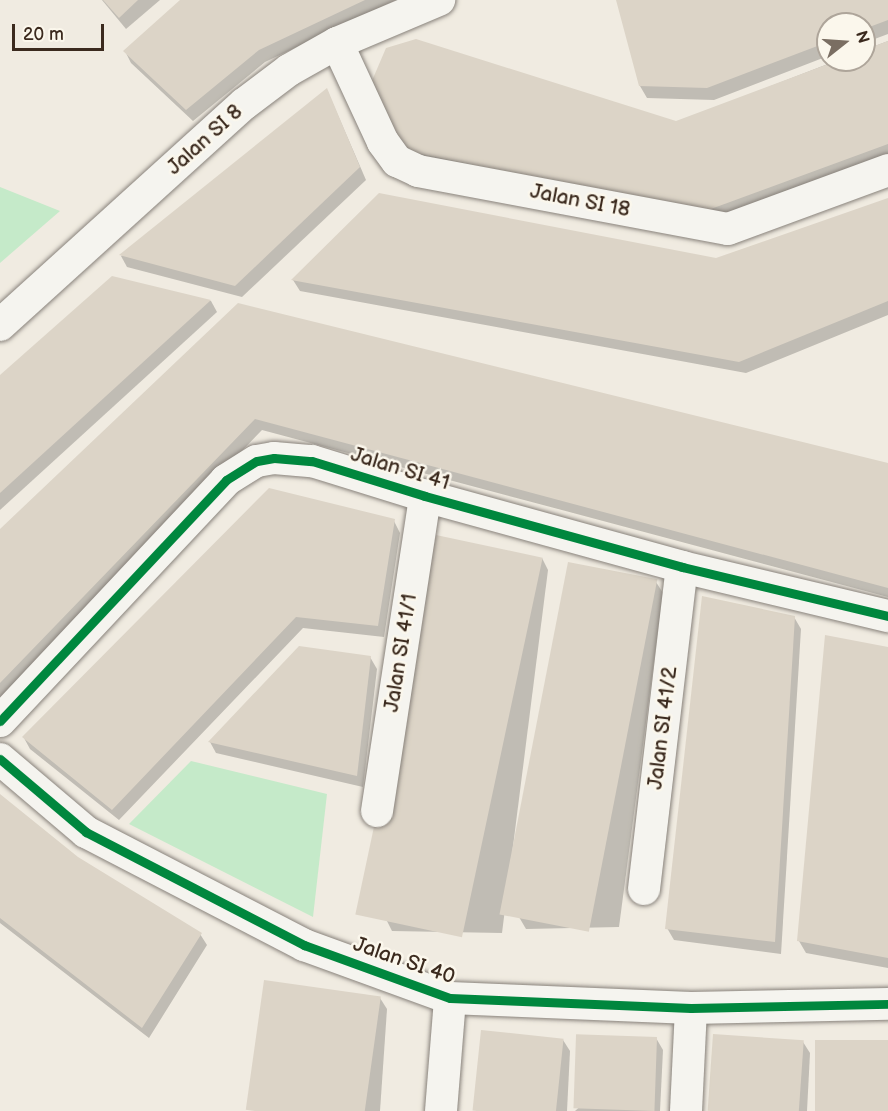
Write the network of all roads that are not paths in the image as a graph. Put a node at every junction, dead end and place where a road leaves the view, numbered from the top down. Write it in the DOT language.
graph roads {
  1 [pos="439,0"];
  2 [pos="338,43"];
  3 [pos="888,170"];
  4 [pos="0,325"];
  5 [pos="425,496"];
  6 [pos="682,567"];
  7 [pos="888,616"];
  8 [pos="0,721"];
  9 [pos="0,759"];
  10 [pos="377,811"];
  11 [pos="644,889"];
  12 [pos="450,998"];
  13 [pos="888,1004"];
  14 [pos="691,1008"];
  15 [pos="441,1111"];
  16 [pos="686,1111"];
  1 -- 2 [label="street, Jalan SI 8"];
  2 -- 3 [label="street, Jalan SI 18"];
  2 -- 4 [label="street, Jalan SI 8"];
  5 -- 6 [label="street, Jalan SI 41"];
  5 -- 8 [label="street, Jalan SI 41"];
  5 -- 10 [label="street, Jalan SI 41/1"];
  6 -- 7 [label="street, Jalan SI 41"];
  6 -- 11 [label="street, Jalan SI 41/2"];
  9 -- 12 [label="street, Jalan SI 40"];
  12 -- 14 [label="street, Jalan SI 40"];
  12 -- 15 [label="street"];
  13 -- 14 [label="street, Jalan SI 40"];
  14 -- 16 [label="street"];
}
